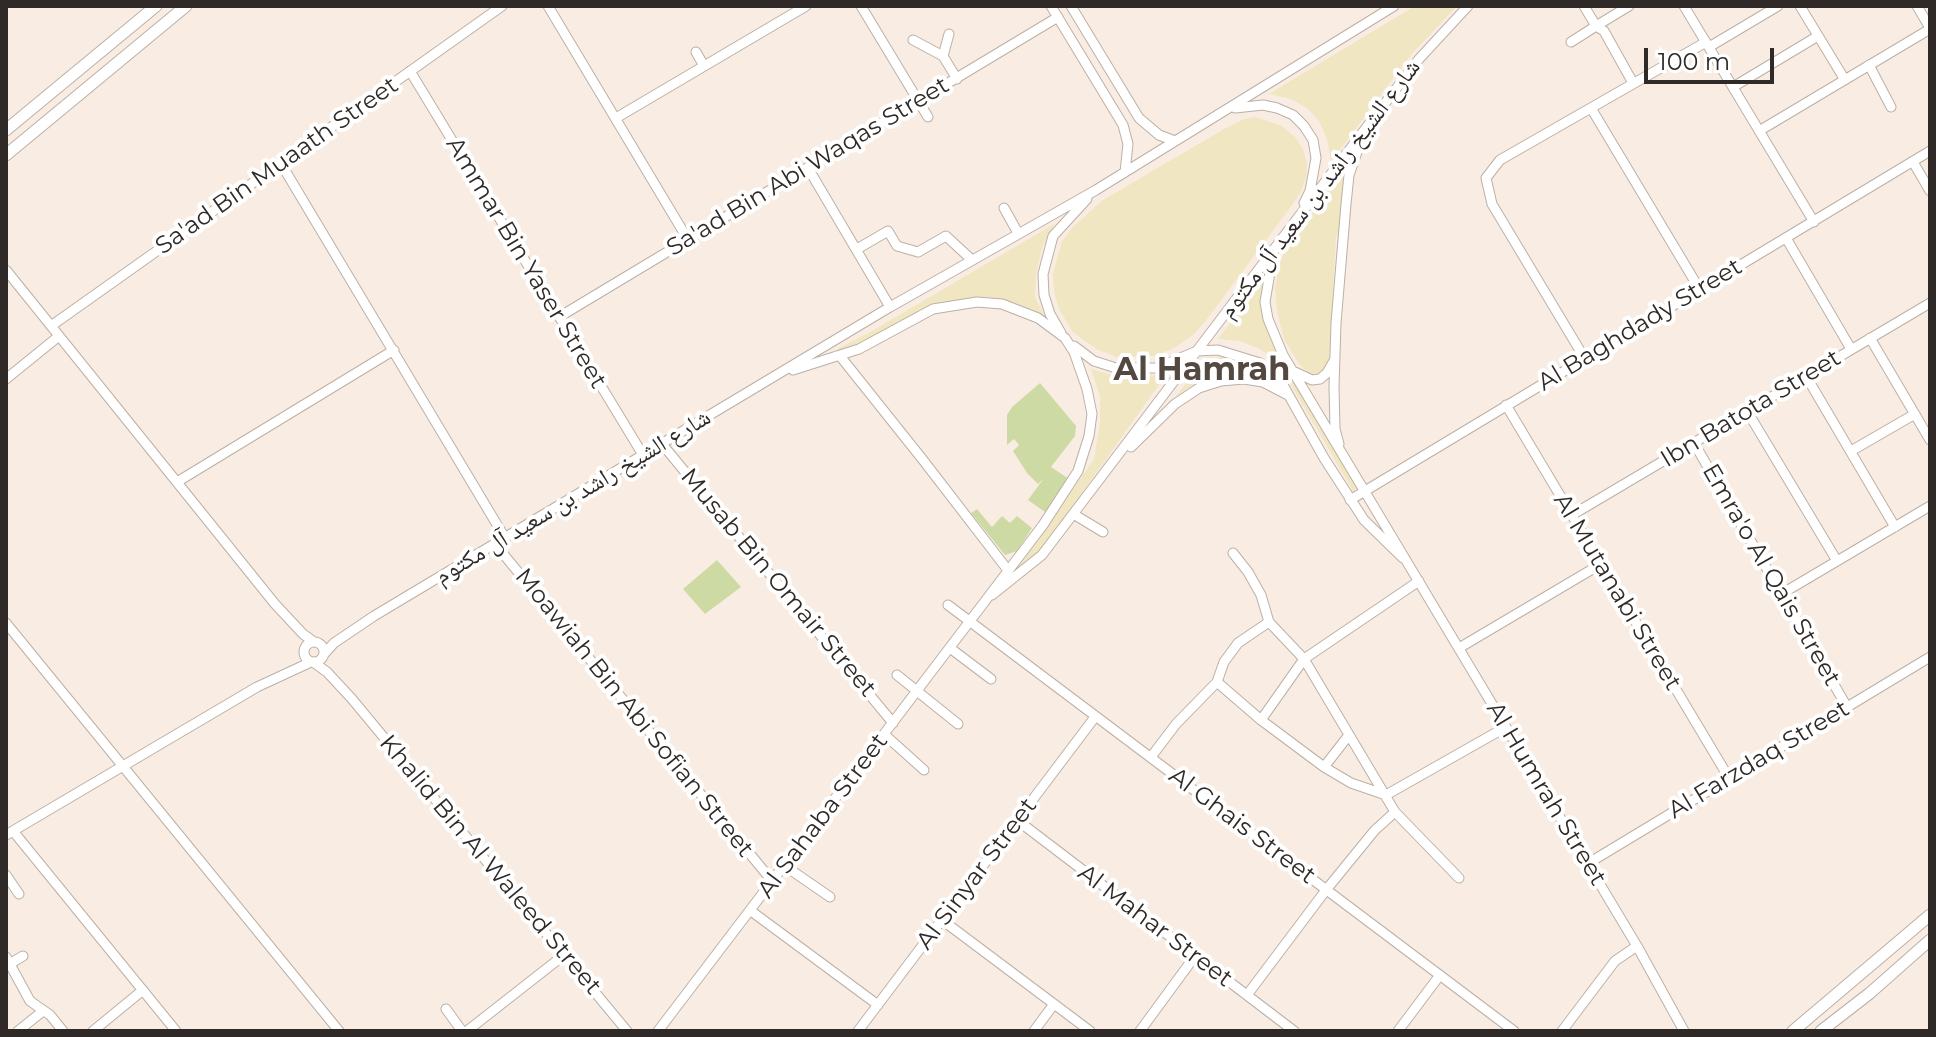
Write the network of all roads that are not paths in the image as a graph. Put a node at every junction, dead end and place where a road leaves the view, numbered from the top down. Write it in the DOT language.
graph roads {
  1 [pos="156,6"];
  2 [pos="186,6"];
  3 [pos="502,6"];
  4 [pos="548,6"];
  5 [pos="806,6"];
  6 [pos="861,6"];
  7 [pos="1051,6"];
  8 [pos="1071,6"];
  9 [pos="1394,6"];
  10 [pos="1468,6"];
  11 [pos="1584,6"];
  12 [pos="1629,6"];
  13 [pos="1684,6"];
  14 [pos="1778,6"];
  15 [pos="1800,6"];
  16 [pos="1917,6"];
  17 [pos="1058,17"];
  18 [pos="1596,26"];
  19 [pos="1930,28"];
  20 [pos="949,34"];
  21 [pos="1818,36"];
  22 [pos="910,42"];
  23 [pos="1571,42"];
  24 [pos="1708,45"];
  25 [pos="696,52"];
  26 [pos="943,56"];
  27 [pos="1869,65"];
  28 [pos="704,66"];
  29 [pos="410,71"];
  30 [pos="957,79"];
  31 [pos="1845,80"];
  32 [pos="1633,83"];
  33 [pos="1733,87"];
  34 [pos="919,101"];
  35 [pos="1384,104"];
  36 [pos="1891,107"];
  37 [pos="1591,108"];
  38 [pos="1229,109"];
  39 [pos="928,117"];
  40 [pos="616,118"];
  41 [pos="7,127"];
  42 [pos="1759,131"];
  43 [pos="1175,141"];
  44 [pos="1930,151"];
  45 [pos="6,155"];
  46 [pos="280,162"];
  47 [pos="1913,162"];
  48 [pos="808,168"];
  49 [pos="1125,172"];
  50 [pos="1096,190"];
  51 [pos="1930,191"];
  52 [pos="1004,208"];
  53 [pos="1298,217"];
  54 [pos="1814,222"];
  55 [pos="1018,233"];
  56 [pos="687,238"];
  57 [pos="1786,238"];
  58 [pos="857,249"];
  59 [pos="1274,249"];
  60 [pos="972,260"];
  61 [pos="6,270"];
  62 [pos="1700,290"];
  63 [pos="1930,303"];
  64 [pos="890,307"];
  65 [pos="559,317"];
  66 [pos="51,326"];
  67 [pos="59,336"];
  68 [pos="1065,338"];
  69 [pos="1870,338"];
  70 [pos="833,341"];
  71 [pos="1851,349"];
  72 [pos="394,350"];
  73 [pos="1197,351"];
  74 [pos="840,356"];
  75 [pos="1337,356"];
  76 [pos="1585,359"];
  77 [pos="1292,370"];
  78 [pos="1806,376"];
  79 [pos="6,379"];
  80 [pos="772,379"];
  81 [pos="1291,399"];
  82 [pos="1506,405"];
  83 [pos="1747,411"];
  84 [pos="1915,414"];
  85 [pos="1929,437"];
  86 [pos="1694,443"];
  87 [pos="662,444"];
  88 [pos="1851,451"];
  89 [pos="643,455"];
  90 [pos="1342,455"];
  91 [pos="1111,466"];
  92 [pos="177,482"];
  93 [pos="1365,490"];
  94 [pos="1350,500"];
  95 [pos="1930,506"];
  96 [pos="1075,515"];
  97 [pos="1572,515"];
  98 [pos="1895,527"];
  99 [pos="1103,532"];
  100 [pos="505,538"];
  101 [pos="495,544"];
  102 [pos="1233,553"];
  103 [pos="1837,561"];
  104 [pos="1408,563"];
  105 [pos="1601,564"];
  106 [pos="1007,569"];
  107 [pos="1419,581"];
  108 [pos="1783,593"];
  109 [pos="986,599"];
  110 [pos="275,604"];
  111 [pos="948,605"];
  112 [pos="374,616"];
  113 [pos="970,622"];
  114 [pos="1269,622"];
  115 [pos="6,623"];
  116 [pos="315,642"];
  117 [pos="950,648"];
  118 [pos="1459,648"];
  119 [pos="304,649"];
  120 [pos="324,654"];
  121 [pos="1930,657"];
  122 [pos="1304,659"];
  123 [pos="312,662"];
  124 [pos="897,675"];
  125 [pos="991,679"];
  126 [pos="1217,682"];
  127 [pos="257,687"];
  128 [pos="917,692"];
  129 [pos="352,699"];
  130 [pos="1847,707"];
  131 [pos="1095,717"];
  132 [pos="1261,720"];
  133 [pos="893,723"];
  134 [pos="958,724"];
  135 [pos="1506,727"];
  136 [pos="885,735"];
  137 [pos="1349,735"];
  138 [pos="1151,757"];
  139 [pos="122,767"];
  140 [pos="1324,767"];
  141 [pos="924,770"];
  142 [pos="1729,778"];
  143 [pos="1386,795"];
  144 [pos="1395,812"];
  145 [pos="1017,820"];
  146 [pos="10,833"];
  147 [pos="1587,864"];
  148 [pos="785,866"];
  149 [pos="6,875"];
  150 [pos="1459,878"];
  151 [pos="773,882"];
  152 [pos="1326,890"];
  153 [pos="19,894"];
  154 [pos="830,897"];
  155 [pos="751,911"];
  156 [pos="1930,915"];
  157 [pos="942,920"];
  158 [pos="1930,940"];
  159 [pos="1637,946"];
  160 [pos="110,949"];
  161 [pos="564,955"];
  162 [pos="23,956"];
  163 [pos="1195,956"];
  164 [pos="98,958"];
  165 [pos="7,962"];
  166 [pos="1440,975"];
  167 [pos="143,990"];
  168 [pos="1247,995"];
  169 [pos="1054,1004"];
  170 [pos="878,1005"];
  171 [pos="446,1009"];
  172 [pos="43,1011"];
  173 [pos="1843,1012"];
  174 [pos="1685,1029"];
  175 [pos="18,1031"];
  176 [pos="63,1031"];
  177 [pos="93,1031"];
  178 [pos="176,1031"];
  179 [pos="339,1031"];
  180 [pos="465,1031"];
  181 [pos="627,1031"];
  182 [pos="658,1031"];
  183 [pos="858,1031"];
  184 [pos="1034,1031"];
  185 [pos="1090,1031"];
  186 [pos="1140,1031"];
  187 [pos="1294,1031"];
  188 [pos="1398,1031"];
  189 [pos="1514,1031"];
  190 [pos="1562,1031"];
  191 [pos="1793,1031"];
  192 [pos="1821,1031"];
  193 [pos="1835,1031"];
  1 -- 41 [label="main road"];
  2 -- 45 [label="main road"];
  3 -- 29 [label="street, Sa'ad Bin Muaath Street"];
  4 -- 40 [label="street"];
  5 -- 28 [label="street"];
  6 -- 34 [label="street"];
  7 -- 17 [label="street"];
  8 -- 43 [label="street"];
  9 -- 38 [label="street, شارع الشيخ راشد بن سعيد آل مكتوم"];
  10 -- 35 [label="street, شارع الشيخ راشد بن سعيد آل مكتوم"];
  11 -- 18 [label="street"];
  12 -- 18 [label="street"];
  13 -- 24 [label="street"];
  14 -- 24 [label="street"];
  15 -- 21 [label="street"];
  16 -- 19 [label="street"];
  17 -- 30 [label="street, Sa'ad Bin Abi Waqas Street"];
  17 -- 49 [label="street"];
  18 -- 23 [label="street"];
  18 -- 32 [label="street"];
  19 -- 27 [label="street"];
  20 -- 26 [label="street"];
  21 -- 31 [label="street"];
  21 -- 33 [label="street"];
  22 -- 26 [label="street"];
  24 -- 32 [label="street"];
  24 -- 33 [label="street"];
  25 -- 28 [label="street"];
  26 -- 30 [label="street"];
  27 -- 31 [label="street"];
  27 -- 36 [label="street"];
  28 -- 40 [label="street"];
  29 -- 46 [label="street, Sa'ad Bin Muaath Street"];
  29 -- 65 [label="street, Ammar Bin Yaser Street"];
  30 -- 34 [label="street, Sa'ad Bin Abi Waqas Street"];
  31 -- 42 [label="street"];
  32 -- 37 [label="street"];
  33 -- 42 [label="street"];
  34 -- 39 [label="street"];
  34 -- 48 [label="street, Sa'ad Bin Abi Waqas Street"];
  35 -- 53 [label="street, شارع الشيخ راشد بن سعيد آل مكتوم"];
  35 -- 75 [label="street"];
  37 -- 62 [label="street"];
  37 -- 76 [label="street"];
  38 -- 43 [label="street, شارع الشيخ راشد بن سعيد آل مكتوم"];
  38 -- 53 [label="street"];
  40 -- 56 [label="street"];
  42 -- 54 [label="street"];
  43 -- 49 [label="street, شارع الشيخ راشد بن سعيد آل مكتوم"];
  44 -- 47 [label="street, Al Baghdady Street"];
  46 -- 66 [label="street, Sa'ad Bin Muaath Street"];
  46 -- 72 [label="street"];
  47 -- 51 [label="street"];
  47 -- 54 [label="street, Al Baghdady Street"];
  48 -- 56 [label="street, Sa'ad Bin Abi Waqas Street"];
  48 -- 58 [label="street"];
  49 -- 50 [label="street, شارع الشيخ راشد بن سعيد آل مكتوم"];
  50 -- 55 [label="street, شارع الشيخ راشد بن سعيد آل مكتوم"];
  50 -- 68 [label="street"];
  52 -- 55 [label="street"];
  53 -- 59 [label="street, شارع الشيخ راشد بن سعيد آل مكتوم"];
  54 -- 57 [label="street, Al Baghdady Street"];
  55 -- 60 [label="street, شارع الشيخ راشد بن سعيد آل مكتوم"];
  56 -- 65 [label="street, Sa'ad Bin Abi Waqas Street"];
  57 -- 62 [label="street, Al Baghdady Street"];
  57 -- 71 [label="street"];
  58 -- 60 [label="street"];
  58 -- 64 [label="street"];
  59 -- 73 [label="street, شارع الشيخ راشد بن سعيد آل مكتوم"];
  59 -- 77 [label="street, Al Humrah Street"];
  60 -- 64 [label="street, شارع الشيخ راشد بن سعيد آل مكتوم"];
  61 -- 66 [label="street"];
  62 -- 76 [label="street, Al Baghdady Street"];
  63 -- 69 [label="street, Ibn Batota Street"];
  64 -- 70 [label="street, شارع الشيخ راشد بن سعيد آل مكتوم"];
  65 -- 89 [label="street, Ammar Bin Yaser Street"];
  66 -- 67 [label="street"];
  67 -- 79 [label="street"];
  67 -- 92 [label="street"];
  68 -- 73 [label="street"];
  68 -- 74 [label="street, شارع الشيخ راشد بن سعيد آل مكتوم"];
  68 -- 106 [label="street, شارع الشيخ راشد بن سعيد آل مكتوم"];
  69 -- 71 [label="street, Ibn Batota Street"];
  69 -- 84 [label="street"];
  70 -- 74 [label="street"];
  70 -- 80 [label="street, شارع الشيخ راشد بن سعيد آل مكتوم"];
  71 -- 78 [label="street, Ibn Batota Street"];
  72 -- 92 [label="street"];
  72 -- 100 [label="street"];
  73 -- 81 [label="street, Al Humrah Street"];
  73 -- 91 [label="street, شارع الشيخ راشد بن سعيد آل مكتوم"];
  74 -- 80 [label="street, شارع الشيخ راشد بن سعيد آل مكتوم"];
  74 -- 106 [label="street"];
  75 -- 77 [label="street"];
  75 -- 90 [label="street"];
  76 -- 82 [label="street, Al Baghdady Street"];
  77 -- 90 [label="street, Al Humrah Street"];
  78 -- 83 [label="street, Ibn Batota Street"];
  78 -- 88 [label="street"];
  80 -- 87 [label="street, شارع الشيخ راشد بن سعيد آل مكتوم"];
  81 -- 91 [label="street"];
  81 -- 94 [label="street, Al Humrah Street"];
  82 -- 93 [label="street, Al Baghdady Street"];
  82 -- 97 [label="street, Al Mutanabi Street"];
  83 -- 86 [label="street, Ibn Batota Street"];
  83 -- 103 [label="street"];
  84 -- 85 [label="street"];
  84 -- 88 [label="street"];
  86 -- 97 [label="street, Ibn Batota Street"];
  86 -- 108 [label="street, Emra'o Al Qais Street"];
  87 -- 89 [label="street, شارع الشيخ راشد بن سعيد آل مكتوم"];
  87 -- 133 [label="street, Musab Bin Omair Street"];
  88 -- 98 [label="street"];
  89 -- 100 [label="street, شارع الشيخ راشد بن سعيد آل مكتوم"];
  90 -- 93 [label="street, Al Humrah Street"];
  91 -- 96 [label="street, شارع الشيخ راشد بن سعيد آل مكتوم"];
  92 -- 110 [label="street"];
  93 -- 94 [label="street, Al Baghdady Street"];
  93 -- 104 [label="street, Al Humrah Street"];
  94 -- 104 [label="street, Al Humrah Street"];
  95 -- 98 [label="street"];
  96 -- 99 [label="street"];
  96 -- 109 [label="street, شارع الشيخ راشد بن سعيد آل مكتوم"];
  97 -- 105 [label="street, Al Mutanabi Street"];
  98 -- 103 [label="street"];
  100 -- 101 [label="street, شارع الشيخ راشد بن سعيد آل مكتوم"];
  101 -- 112 [label="street, شارع الشيخ راشد بن سعيد آل مكتوم"];
  101 -- 151 [label="street, Moawiah Bin Abi Sofian Street"];
  102 -- 114 [label="street"];
  103 -- 108 [label="street"];
  104 -- 107 [label="street, Al Humrah Street"];
  105 -- 118 [label="street"];
  105 -- 142 [label="street, Al Mutanabi Street"];
  106 -- 109 [label="street, شارع الشيخ راشد بن سعيد آل مكتوم"];
  107 -- 118 [label="street, Al Humrah Street"];
  107 -- 122 [label="street"];
  108 -- 130 [label="street, Emra'o Al Qais Street"];
  109 -- 113 [label="street, Al Sahaba Street"];
  110 -- 116 [label="street"];
  110 -- 119 [label="street"];
  111 -- 113 [label="street, Al Ghais Street"];
  112 -- 116 [label="street, شارع الشيخ راشد بن سعيد آل مكتوم"];
  112 -- 120 [label="street, شارع الشيخ راشد بن سعيد آل مكتوم"];
  113 -- 117 [label="street, Al Sahaba Street"];
  113 -- 131 [label="street, Al Ghais Street"];
  114 -- 122 [label="street"];
  114 -- 126 [label="street"];
  115 -- 139 [label="street"];
  116 -- 119 [label="street"];
  116 -- 120 [label="street"];
  117 -- 125 [label="street"];
  117 -- 128 [label="street, Al Sahaba Street"];
  118 -- 135 [label="street, Al Humrah Street"];
  119 -- 123 [label="street"];
  119 -- 127 [label="street"];
  120 -- 123 [label="street"];
  120 -- 129 [label="street, Khalid Bin Al Waleed Street"];
  121 -- 130 [label="street, Al Farzdaq Street"];
  122 -- 132 [label="street"];
  122 -- 137 [label="street"];
  123 -- 127 [label="street"];
  123 -- 129 [label="street, Khalid Bin Al Waleed Street"];
  124 -- 128 [label="street"];
  126 -- 132 [label="street"];
  126 -- 138 [label="street"];
  127 -- 139 [label="street"];
  128 -- 133 [label="street, Al Sahaba Street"];
  128 -- 134 [label="street"];
  129 -- 161 [label="street, Khalid Bin Al Waleed Street"];
  130 -- 142 [label="street, Al Farzdaq Street"];
  131 -- 138 [label="street, Al Ghais Street"];
  131 -- 145 [label="street, Al Sinyar Street"];
  132 -- 140 [label="street"];
  133 -- 136 [label="street, Al Sahaba Street"];
  135 -- 143 [label="street"];
  135 -- 147 [label="street, Al Humrah Street"];
  136 -- 141 [label="street"];
  136 -- 148 [label="street, Al Sahaba Street"];
  137 -- 140 [label="street"];
  137 -- 143 [label="street"];
  138 -- 152 [label="street, Al Ghais Street"];
  139 -- 146 [label="street"];
  139 -- 179 [label="street"];
  140 -- 143 [label="street"];
  142 -- 147 [label="street, Al Farzdaq Street"];
  143 -- 144 [label="street"];
  144 -- 150 [label="street"];
  144 -- 152 [label="street"];
  145 -- 157 [label="street, Al Sinyar Street"];
  145 -- 163 [label="street, Al Mahar Street"];
  146 -- 160 [label="street"];
  147 -- 159 [label="street, Al Humrah Street"];
  148 -- 151 [label="street, Al Sahaba Street"];
  148 -- 154 [label="street"];
  149 -- 153 [label="street"];
  151 -- 155 [label="street, Al Sahaba Street"];
  152 -- 166 [label="street, Al Ghais Street"];
  152 -- 168 [label="street"];
  155 -- 170 [label="street"];
  155 -- 182 [label="street, Al Sahaba Street"];
  156 -- 191 [label="main road"];
  157 -- 169 [label="street"];
  157 -- 170 [label="street, Al Sinyar Street"];
  158 -- 173 [label="main road"];
  159 -- 174 [label="street, Al Humrah Street"];
  159 -- 190 [label="street"];
  160 -- 164 [label="street"];
  160 -- 167 [label="street"];
  161 -- 180 [label="street"];
  161 -- 181 [label="street, Khalid Bin Al Waleed Street"];
  162 -- 165 [label="street"];
  163 -- 168 [label="street, Al Mahar Street"];
  163 -- 186 [label="street"];
  165 -- 172 [label="street"];
  166 -- 188 [label="street"];
  166 -- 189 [label="street, Al Ghais Street"];
  167 -- 177 [label="street"];
  167 -- 178 [label="street"];
  168 -- 187 [label="street, Al Mahar Street"];
  169 -- 184 [label="street"];
  169 -- 185 [label="street"];
  170 -- 183 [label="street, Al Sinyar Street"];
  171 -- 180 [label="street"];
  172 -- 175 [label="street"];
  172 -- 176 [label="street"];
  173 -- 192 [label="main road"];
  173 -- 193 [label="street"];
}
